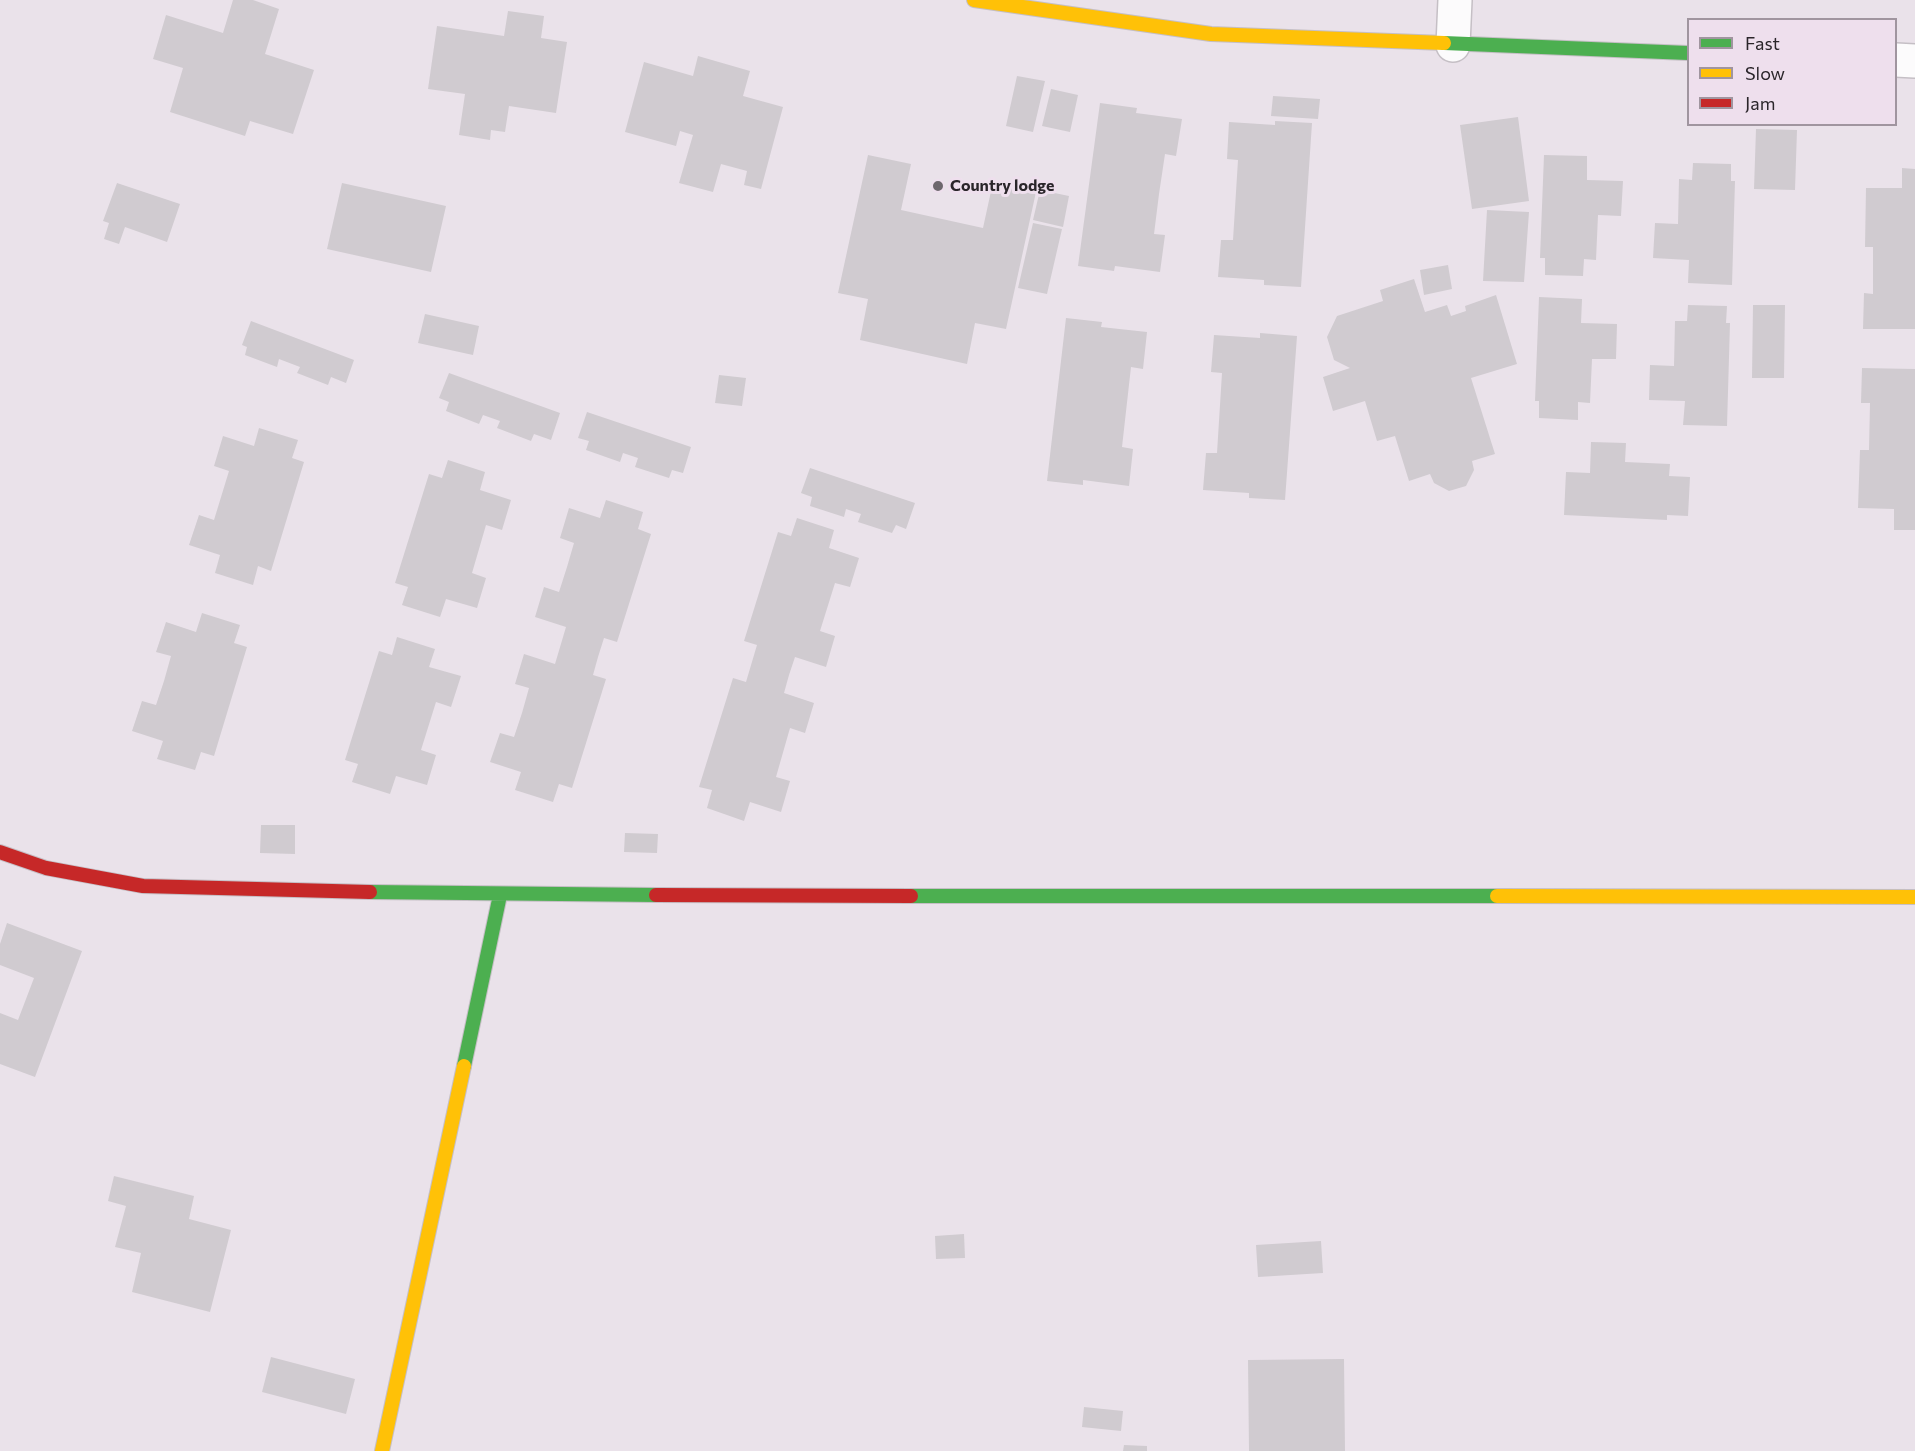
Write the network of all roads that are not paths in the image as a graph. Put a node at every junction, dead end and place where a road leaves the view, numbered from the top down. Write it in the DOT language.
graph roads {
  1 [pos="974,0"];
  2 [pos="1455,0"];
  3 [pos="1453,45"];
  4 [pos="1687,53"];
  5 [pos="1897,60"];
  6 [pos="1915,61"];
  7 [pos="0,852"];
  8 [pos="500,895"];
  9 [pos="1915,897"];
  10 [pos="382,1451"];
  1 -- 3 [label="street"];
  2 -- 3 [label="street"];
  3 -- 4 [label="street"];
  5 -- 6 [label="street"];
  7 -- 8 [label="street"];
  8 -- 9 [label="street"];
  8 -- 10 [label="street"];
}
